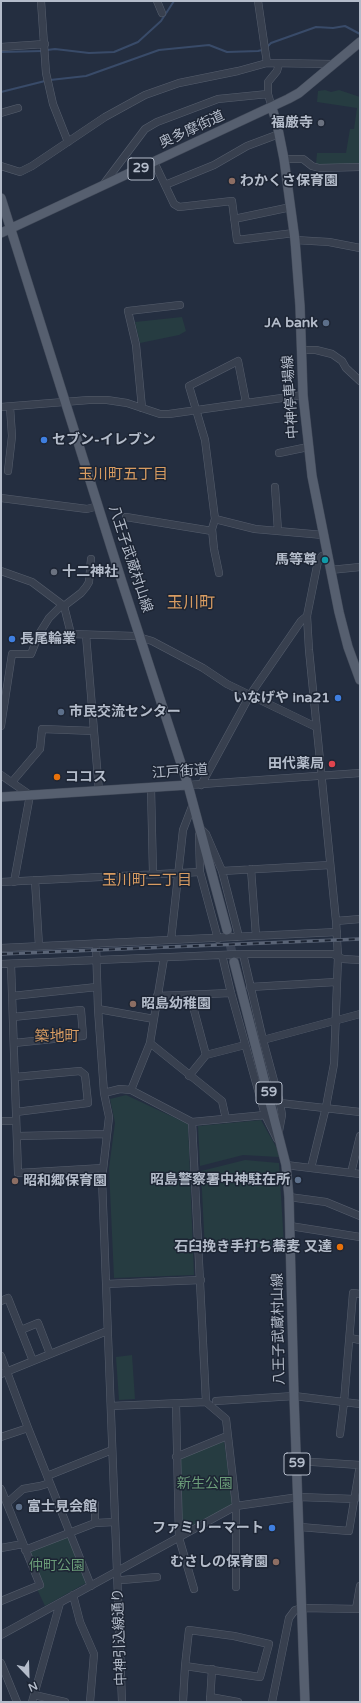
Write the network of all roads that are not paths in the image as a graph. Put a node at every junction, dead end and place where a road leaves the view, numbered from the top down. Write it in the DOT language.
graph roads {
  1 [pos="41,1"];
  2 [pos="156,1"];
  3 [pos="258,1"];
  4 [pos="162,13"];
  5 [pos="357,44"];
  6 [pos="1,48"];
  7 [pos="45,48"];
  8 [pos="267,63"];
  9 [pos="279,64"];
  10 [pos="334,64"];
  11 [pos="268,94"];
  12 [pos="18,108"];
  13 [pos="272,108"];
  14 [pos="1,113"];
  15 [pos="279,134"];
  16 [pos="68,142"];
  17 [pos="284,158"];
  18 [pos="154,162"];
  19 [pos="2,165"];
  20 [pos="360,167"];
  21 [pos="165,185"];
  22 [pos="100,188"];
  23 [pos="1,198"];
  24 [pos="291,208"];
  25 [pos="234,219"];
  26 [pos="11,229"];
  27 [pos="1,233"];
  28 [pos="295,237"];
  29 [pos="360,248"];
  30 [pos="180,305"];
  31 [pos="302,350"];
  32 [pos="360,381"];
  33 [pos="303,395"];
  34 [pos="65,402"];
  35 [pos="246,402"];
  36 [pos="10,406"];
  37 [pos="1,407"];
  38 [pos="142,408"];
  39 [pos="196,410"];
  40 [pos="308,447"];
  41 [pos="279,453"];
  42 [pos="8,471"];
  43 [pos="275,487"];
  44 [pos="1,498"];
  45 [pos="98,506"];
  46 [pos="126,517"];
  47 [pos="215,519"];
  48 [pos="212,531"];
  49 [pos="278,531"];
  50 [pos="323,535"];
  51 [pos="327,554"];
  52 [pos="91,559"];
  53 [pos="360,567"];
  54 [pos="330,570"];
  55 [pos="1,571"];
  56 [pos="219,573"];
  57 [pos="64,606"];
  58 [pos="307,616"];
  59 [pos="86,635"];
  60 [pos="141,638"];
  61 [pos="357,662"];
  62 [pos="360,680"];
  63 [pos="250,695"];
  64 [pos="1,726"];
  65 [pos="316,727"];
  66 [pos="94,731"];
  67 [pos="360,773"];
  68 [pos="1,775"];
  69 [pos="321,776"];
  70 [pos="12,782"];
  71 [pos="201,784"];
  72 [pos="188,785"];
  73 [pos="151,788"];
  74 [pos="99,791"];
  75 [pos="30,795"];
  76 [pos="1,796"];
  77 [pos="193,804"];
  78 [pos="200,828"];
  79 [pos="330,865"];
  80 [pos="251,869"];
  81 [pos="222,871"];
  82 [pos="200,872"];
  83 [pos="178,873"];
  84 [pos="153,874"];
  85 [pos="36,880"];
  86 [pos="1,882"];
  87 [pos="14,882"];
  88 [pos="360,920"];
  89 [pos="336,921"];
  90 [pos="227,930"];
  91 [pos="337,932"];
  92 [pos="256,936"];
  93 [pos="239,937"];
  94 [pos="218,938"];
  95 [pos="171,940"];
  96 [pos="96,944"];
  97 [pos="39,946"];
  98 [pos="1,948"];
  99 [pos="243,954"];
  100 [pos="222,955"];
  101 [pos="338,957"];
  102 [pos="164,958"];
  103 [pos="97,960"];
  104 [pos="360,960"];
  105 [pos="234,962"];
  106 [pos="1,964"];
  107 [pos="11,964"];
  108 [pos="336,982"];
  109 [pos="97,987"];
  110 [pos="250,987"];
  111 [pos="230,993"];
  112 [pos="190,995"];
  113 [pos="12,996"];
  114 [pos="157,996"];
  115 [pos="98,1009"];
  116 [pos="360,1014"];
  117 [pos="13,1017"];
  118 [pos="154,1019"];
  119 [pos="336,1020"];
  120 [pos="263,1040"];
  121 [pos="14,1043"];
  122 [pos="150,1043"];
  123 [pos="245,1045"];
  124 [pos="206,1055"];
  125 [pos="189,1076"];
  126 [pos="15,1077"];
  127 [pos="131,1090"];
  128 [pos="104,1093"];
  129 [pos="280,1103"];
  130 [pos="326,1107"];
  131 [pos="16,1112"];
  132 [pos="360,1112"];
  133 [pos="265,1115"];
  134 [pos="226,1119"];
  135 [pos="1,1121"];
  136 [pos="16,1121"];
  137 [pos="192,1122"];
  138 [pos="279,1131"];
  139 [pos="107,1134"];
  140 [pos="18,1136"];
  141 [pos="360,1136"];
  142 [pos="284,1153"];
  143 [pos="286,1165"];
  144 [pos="103,1168"];
  145 [pos="310,1168"];
  146 [pos="351,1173"];
  147 [pos="360,1174"];
  148 [pos="289,1197"];
  149 [pos="360,1216"];
  150 [pos="290,1226"];
  151 [pos="360,1237"];
  152 [pos="201,1280"];
  153 [pos="106,1284"];
  154 [pos="360,1294"];
  155 [pos="1,1301"];
  156 [pos="21,1330"];
  157 [pos="107,1331"];
  158 [pos="350,1338"];
  159 [pos="360,1340"];
  160 [pos="50,1354"];
  161 [pos="1,1356"];
  162 [pos="33,1361"];
  163 [pos="4,1372"];
  164 [pos="294,1396"];
  165 [pos="216,1401"];
  166 [pos="206,1402"];
  167 [pos="344,1402"];
  168 [pos="176,1404"];
  169 [pos="360,1404"];
  170 [pos="110,1406"];
  171 [pos="28,1428"];
  172 [pos="340,1434"];
  173 [pos="227,1436"];
  174 [pos="1,1437"];
  175 [pos="112,1450"];
  176 [pos="176,1457"];
  177 [pos="297,1461"];
  178 [pos="48,1479"];
  179 [pos="1,1489"];
  180 [pos="299,1498"];
  181 [pos="355,1499"];
  182 [pos="95,1504"];
  183 [pos="5,1506"];
  184 [pos="236,1506"];
  185 [pos="115,1522"];
  186 [pos="95,1523"];
  187 [pos="300,1527"];
  188 [pos="70,1532"];
  189 [pos="179,1538"];
  190 [pos="24,1547"];
  191 [pos="1,1548"];
  192 [pos="119,1571"];
  193 [pos="157,1577"];
  194 [pos="122,1580"];
  195 [pos="91,1586"];
  196 [pos="360,1586"];
  197 [pos="236,1587"];
  198 [pos="194,1589"];
  199 [pos="72,1596"];
  200 [pos="1,1601"];
  201 [pos="60,1603"];
  202 [pos="302,1608"];
  203 [pos="358,1609"];
  204 [pos="1,1635"];
  205 [pos="1,1662"];
  206 [pos="185,1666"];
  207 [pos="212,1669"];
  208 [pos="126,1678"];
  209 [pos="33,1698"];
  210 [pos="210,1700"];
  211 [pos="17,1702"];
  212 [pos="64,1702"];
  213 [pos="90,1702"];
  214 [pos="122,1702"];
  215 [pos="183,1702"];
  216 [pos="238,1702"];
  217 [pos="272,1702"];
  218 [pos="305,1702"];
  1 -- 7 [label="street"];
  2 -- 4 [label="street"];
  3 -- 8 [label="street"];
  5 -- 10 [label="main road, 奥多摩街道 / 29"];
  6 -- 7 [label="street"];
  7 -- 16 [label="street"];
  8 -- 9 [label="street"];
  8 -- 16 [label="street"];
  9 -- 10 [label="street"];
  9 -- 11 [label="street"];
  10 -- 13 [label="main road, 奥多摩街道 / 29"];
  11 -- 13 [label="street"];
  11 -- 22 [label="street"];
  12 -- 14 [label="street"];
  13 -- 15 [label="main road, 中神停車場線"];
  13 -- 18 [label="main road, 奥多摩街道 / 29"];
  15 -- 17 [label="main road, 中神停車場線"];
  15 -- 21 [label="street"];
  16 -- 19 [label="street"];
  17 -- 20 [label="street"];
  17 -- 24 [label="main road, 中神停車場線"];
  18 -- 21 [label="street"];
  18 -- 22 [label="main road, 奥多摩街道 / 29"];
  21 -- 25 [label="street"];
  22 -- 26 [label="main road, 奥多摩街道 / 29"];
  23 -- 26 [label="main road, 八王子武蔵村山線"];
  24 -- 25 [label="street"];
  24 -- 28 [label="main road, 中神停車場線"];
  25 -- 28 [label="street"];
  26 -- 27 [label="main road, 奥多摩街道 / 29"];
  26 -- 34 [label="main road, 八王子武蔵村山線"];
  28 -- 29 [label="street"];
  28 -- 31 [label="main road, 中神停車場線"];
  30 -- 38 [label="street"];
  31 -- 32 [label="street"];
  31 -- 33 [label="main road, 中神停車場線"];
  33 -- 35 [label="street"];
  33 -- 40 [label="main road, 中神停車場線"];
  34 -- 36 [label="street"];
  34 -- 38 [label="street"];
  34 -- 45 [label="main road, 八王子武蔵村山線"];
  35 -- 39 [label="street"];
  35 -- 39 [label="street"];
  36 -- 37 [label="street"];
  36 -- 42 [label="street"];
  38 -- 39 [label="street"];
  39 -- 47 [label="street"];
  40 -- 41 [label="street"];
  40 -- 50 [label="main road, 中神停車場線"];
  43 -- 49 [label="street"];
  44 -- 45 [label="street"];
  45 -- 60 [label="main road, 八王子武蔵村山線"];
  46 -- 48 [label="street"];
  47 -- 48 [label="street"];
  47 -- 49 [label="street"];
  48 -- 56 [label="street"];
  49 -- 50 [label="street"];
  50 -- 51 [label="main road, 中神停車場線"];
  51 -- 54 [label="main road, 中神停車場線"];
  51 -- 58 [label="street"];
  52 -- 57 [label="street"];
  53 -- 54 [label="street"];
  54 -- 61 [label="main road, 中神停車場線"];
  55 -- 57 [label="street"];
  57 -- 59 [label="street"];
  57 -- 64 [label="street"];
  58 -- 63 [label="street"];
  58 -- 65 [label="street"];
  59 -- 60 [label="street"];
  59 -- 66 [label="street"];
  60 -- 63 [label="street"];
  60 -- 72 [label="main road, 八王子武蔵村山線"];
  61 -- 62 [label="main road, 中神停車場線"];
  63 -- 65 [label="street"];
  63 -- 71 [label="street"];
  65 -- 69 [label="street"];
  66 -- 70 [label="street"];
  66 -- 74 [label="street"];
  67 -- 69 [label="street, 江戸街道"];
  68 -- 70 [label="street"];
  69 -- 71 [label="street, 江戸街道"];
  69 -- 79 [label="street"];
  70 -- 75 [label="street"];
  71 -- 72 [label="street, 江戸街道"];
  72 -- 73 [label="main road, 江戸街道"];
  72 -- 77 [label="main road, 八王子武蔵村山線"];
  73 -- 74 [label="main road, 江戸街道"];
  73 -- 84 [label="street"];
  74 -- 75 [label="main road, 江戸街道"];
  75 -- 76 [label="main road, 江戸街道"];
  75 -- 87 [label="street"];
  77 -- 78 [label="main road, 八王子武蔵村山線"];
  77 -- 83 [label="street"];
  78 -- 81 [label="street"];
  78 -- 82 [label="street"];
  78 -- 90 [label="main road, 八王子武蔵村山線"];
  79 -- 80 [label="street"];
  79 -- 89 [label="street"];
  80 -- 81 [label="street"];
  80 -- 92 [label="street"];
  81 -- 93 [label="street"];
  82 -- 83 [label="street"];
  82 -- 94 [label="street"];
  83 -- 84 [label="street"];
  83 -- 95 [label="street"];
  84 -- 85 [label="street"];
  85 -- 87 [label="street"];
  85 -- 97 [label="street"];
  86 -- 87 [label="street"];
  88 -- 89 [label="street"];
  89 -- 91 [label="street"];
  91 -- 92 [label="street"];
  91 -- 101 [label="street"];
  92 -- 93 [label="street"];
  93 -- 94 [label="street"];
  94 -- 95 [label="street"];
  95 -- 96 [label="street"];
  96 -- 97 [label="street"];
  96 -- 103 [label="street"];
  97 -- 98 [label="street"];
  99 -- 100 [label="street"];
  99 -- 101 [label="street"];
  99 -- 110 [label="street"];
  100 -- 102 [label="street"];
  100 -- 111 [label="street"];
  101 -- 104 [label="street"];
  101 -- 108 [label="street"];
  102 -- 103 [label="street"];
  102 -- 114 [label="street"];
  103 -- 107 [label="street"];
  103 -- 109 [label="street"];
  105 -- 138 [label="main road, 八王子武蔵村山線 / 59"];
  106 -- 107 [label="street"];
  107 -- 113 [label="street"];
  108 -- 110 [label="street"];
  108 -- 119 [label="street"];
  109 -- 113 [label="street"];
  109 -- 115 [label="street"];
  110 -- 120 [label="street"];
  111 -- 112 [label="street"];
  111 -- 123 [label="street"];
  112 -- 114 [label="street"];
  112 -- 124 [label="street"];
  113 -- 117 [label="street"];
  114 -- 118 [label="street"];
  115 -- 118 [label="street"];
  115 -- 128 [label="street"];
  116 -- 119 [label="street"];
  117 -- 121 [label="street"];
  117 -- 121 [label="street"];
  118 -- 122 [label="street"];
  119 -- 120 [label="street"];
  119 -- 130 [label="street"];
  120 -- 129 [label="street"];
  121 -- 126 [label="street"];
  122 -- 125 [label="street"];
  122 -- 127 [label="street"];
  123 -- 124 [label="street"];
  123 -- 133 [label="street"];
  124 -- 125 [label="street"];
  125 -- 134 [label="street"];
  126 -- 131 [label="street"];
  126 -- 131 [label="street"];
  127 -- 128 [label="street"];
  127 -- 137 [label="street"];
  128 -- 139 [label="street"];
  129 -- 130 [label="street"];
  129 -- 138 [label="street"];
  130 -- 132 [label="street"];
  130 -- 145 [label="street"];
  131 -- 136 [label="street"];
  133 -- 134 [label="street"];
  133 -- 142 [label="street"];
  134 -- 137 [label="street"];
  135 -- 136 [label="street"];
  136 -- 140 [label="street"];
  137 -- 152 [label="street"];
  138 -- 142 [label="main road, 八王子武蔵村山線 / 59"];
  139 -- 140 [label="street"];
  139 -- 144 [label="street"];
  140 -- 144 [label="street"];
  141 -- 146 [label="street"];
  142 -- 143 [label="main road, 八王子武蔵村山線 / 59"];
  143 -- 145 [label="street"];
  143 -- 148 [label="main road, 八王子武蔵村山線 / 59"];
  144 -- 153 [label="street"];
  145 -- 146 [label="street"];
  146 -- 147 [label="street"];
  148 -- 149 [label="street"];
  148 -- 150 [label="main road, 八王子武蔵村山線 / 59"];
  150 -- 151 [label="street"];
  150 -- 164 [label="main road, 八王子武蔵村山線 / 59"];
  152 -- 153 [label="street"];
  152 -- 166 [label="street"];
  153 -- 157 [label="street"];
  154 -- 158 [label="street"];
  155 -- 156 [label="street"];
  156 -- 160 [label="street"];
  156 -- 162 [label="street"];
  157 -- 160 [label="street"];
  157 -- 170 [label="street"];
  158 -- 159 [label="street"];
  158 -- 167 [label="street"];
  160 -- 162 [label="street"];
  161 -- 163 [label="street"];
  162 -- 163 [label="street"];
  163 -- 171 [label="street"];
  164 -- 165 [label="street"];
  164 -- 167 [label="street"];
  164 -- 177 [label="main road, 八王子武蔵村山線 / 59"];
  166 -- 168 [label="street"];
  166 -- 173 [label="street"];
  167 -- 169 [label="street"];
  167 -- 172 [label="street"];
  168 -- 170 [label="street"];
  168 -- 176 [label="street"];
  170 -- 175 [label="street"];
  171 -- 174 [label="street"];
  171 -- 178 [label="street"];
  173 -- 176 [label="street"];
  173 -- 184 [label="street"];
  175 -- 178 [label="street"];
  175 -- 185 [label="street"];
  176 -- 189 [label="street"];
  177 -- 180 [label="main road, 八王子武蔵村山線 / 59"];
  177 -- 181 [label="street"];
  178 -- 183 [label="street"];
  178 -- 188 [label="street"];
  179 -- 183 [label="street"];
  180 -- 181 [label="street"];
  180 -- 184 [label="street"];
  180 -- 187 [label="main road, 八王子武蔵村山線 / 59"];
  181 -- 187 [label="street"];
  182 -- 186 [label="street"];
  183 -- 190 [label="street"];
  184 -- 189 [label="street"];
  184 -- 197 [label="street"];
  185 -- 186 [label="street"];
  185 -- 192 [label="street"];
  186 -- 188 [label="street"];
  187 -- 202 [label="main road, 八王子武蔵村山線 / 59"];
  188 -- 190 [label="street"];
  188 -- 195 [label="street"];
  189 -- 192 [label="street"];
  189 -- 198 [label="street"];
  190 -- 191 [label="street"];
  190 -- 200 [label="street"];
  192 -- 194 [label="street"];
  192 -- 195 [label="street"];
  192 -- 214 [label="street, 中神引込線通り"];
  193 -- 194 [label="street"];
  194 -- 208 [label="street"];
  195 -- 199 [label="street"];
  196 -- 203 [label="street"];
  199 -- 201 [label="street"];
  199 -- 213 [label="street"];
  201 -- 204 [label="street"];
  201 -- 209 [label="street"];
  202 -- 203 [label="street"];
  202 -- 217 [label="street"];
  202 -- 218 [label="main road, 八王子武蔵村山線 / 59"];
  205 -- 211 [label="street"];
  206 -- 207 [label="street"];
  206 -- 207 [label="street"];
  206 -- 215 [label="street"];
  207 -- 210 [label="street"];
  209 -- 212 [label="street"];
  210 -- 216 [label="street"];
}
